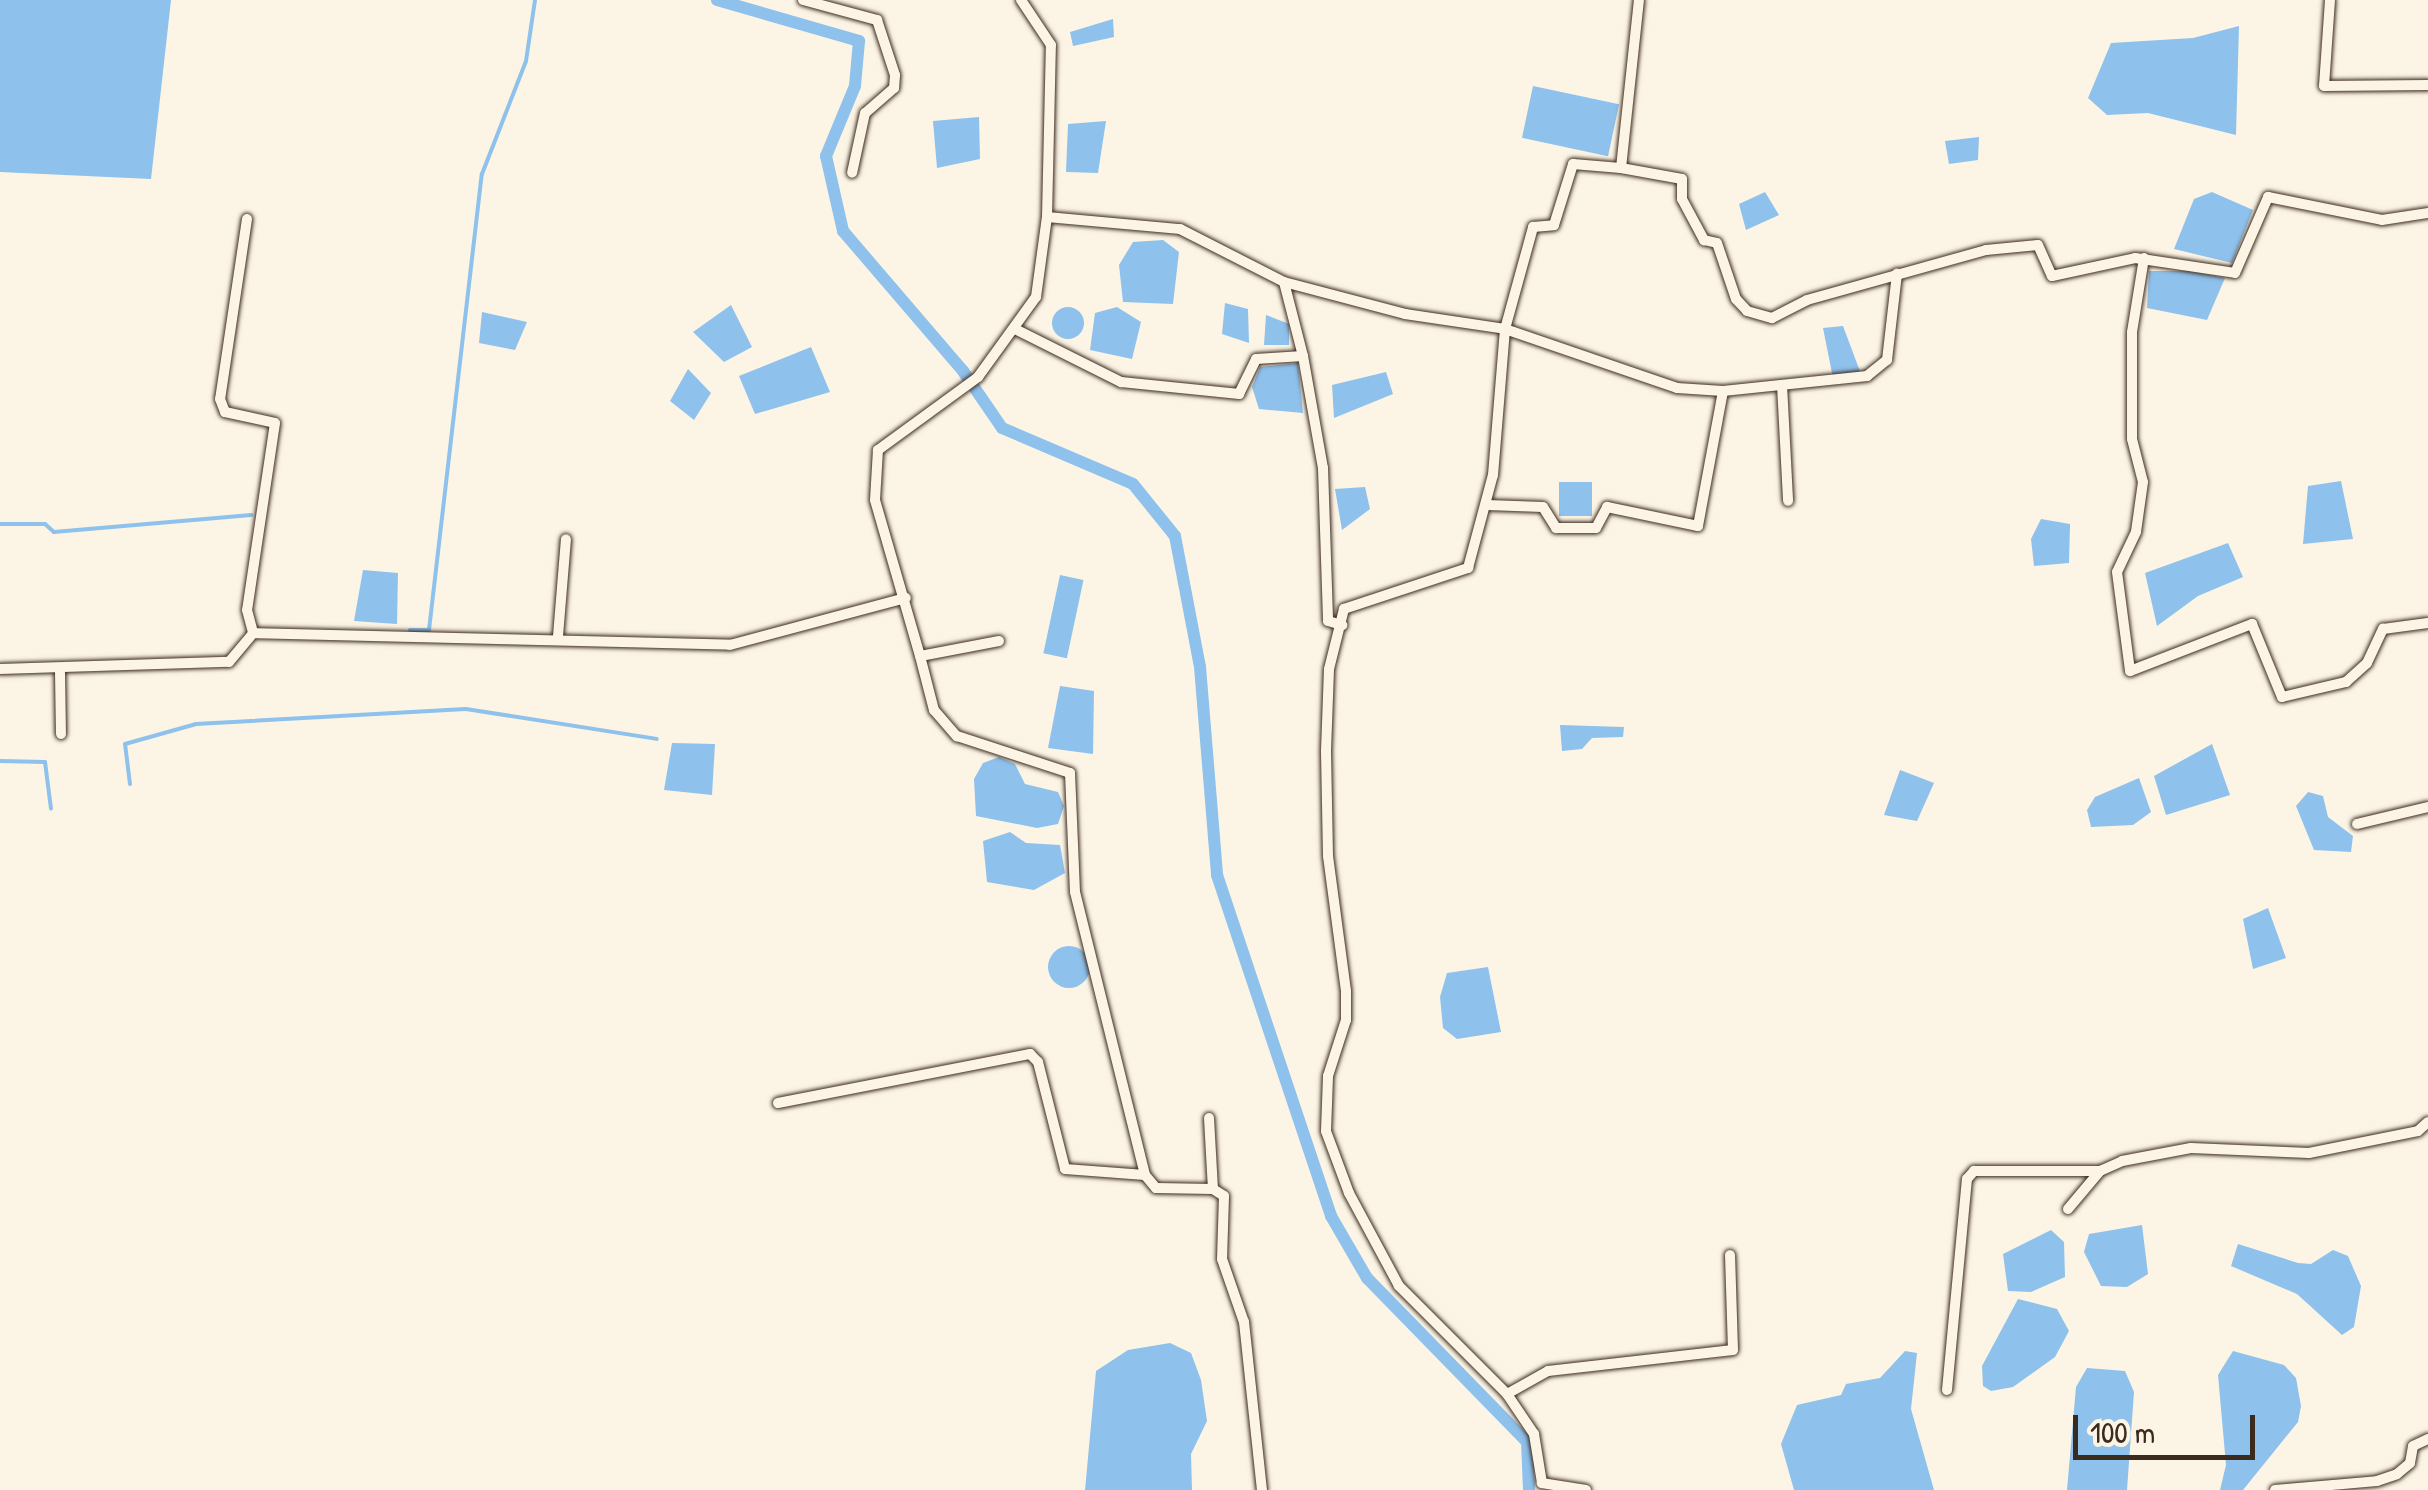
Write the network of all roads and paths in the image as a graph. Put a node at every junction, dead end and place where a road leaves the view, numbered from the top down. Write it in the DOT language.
graph roads {
  1 [pos="803,0"];
  2 [pos="1639,0"];
  3 [pos="2330,0"];
  4 [pos="1022,2"];
  5 [pos="2428,85"];
  6 [pos="1621,168"];
  7 [pos="852,174"];
  8 [pos="2428,213"];
  9 [pos="1047,216"];
  10 [pos="246,219"];
  11 [pos="2144,258"];
  12 [pos="1897,274"];
  13 [pos="1284,282"];
  14 [pos="1505,328"];
  15 [pos="1014,329"];
  16 [pos="1303,356"];
  17 [pos="1782,384"];
  18 [pos="1723,391"];
  19 [pos="1788,500"];
  20 [pos="1487,505"];
  21 [pos="566,539"];
  22 [pos="906,598"];
  23 [pos="2428,623"];
  24 [pos="1342,625"];
  25 [pos="253,633"];
  26 [pos="558,636"];
  27 [pos="999,640"];
  28 [pos="920,656"];
  29 [pos="0,670"];
  30 [pos="60,672"];
  31 [pos="61,734"];
  32 [pos="2428,807"];
  33 [pos="2357,824"];
  34 [pos="778,1102"];
  35 [pos="1209,1118"];
  36 [pos="2428,1122"];
  37 [pos="2100,1170"];
  38 [pos="1145,1175"];
  39 [pos="1214,1189"];
  40 [pos="2068,1208"];
  41 [pos="1730,1255"];
  42 [pos="1947,1390"];
  43 [pos="1507,1394"];
  44 [pos="2428,1439"];
  45 [pos="1262,1490"];
  46 [pos="1586,1490"];
  47 [pos="2275,1490"];
  1 -- 7 [label="street"];
  2 -- 6 [label="street"];
  3 -- 5 [label="street"];
  4 -- 9 [label="street"];
  6 -- 12 [label="street"];
  6 -- 14 [label="street"];
  8 -- 11 [label="street"];
  9 -- 13 [label="street"];
  9 -- 15 [label="street"];
  10 -- 25 [label="street"];
  11 -- 12 [label="street"];
  11 -- 23 [label="street"];
  12 -- 17 [label="street"];
  13 -- 14 [label="street"];
  13 -- 16 [label="street"];
  14 -- 18 [label="street"];
  14 -- 20 [label="street"];
  15 -- 16 [label="street"];
  15 -- 22 [label="street"];
  16 -- 24 [label="street"];
  17 -- 18 [label="street"];
  17 -- 19 [label="street"];
  18 -- 20 [label="street"];
  20 -- 24 [label="street"];
  21 -- 26 [label="street"];
  22 -- 26 [label="street"];
  22 -- 28 [label="street"];
  24 -- 43 [label="street"];
  25 -- 26 [label="street"];
  25 -- 30 [label="street"];
  27 -- 28 [label="street"];
  28 -- 38 [label="street"];
  29 -- 30 [label="street"];
  30 -- 31 [label="street"];
  32 -- 33 [label="street"];
  34 -- 38 [label="street"];
  35 -- 39 [label="street"];
  36 -- 37 [label="street"];
  37 -- 40 [label="street"];
  37 -- 42 [label="street"];
  38 -- 39 [label="street"];
  39 -- 45 [label="street"];
  41 -- 43 [label="street"];
  43 -- 46 [label="street"];
  44 -- 47 [label="street"];
}
